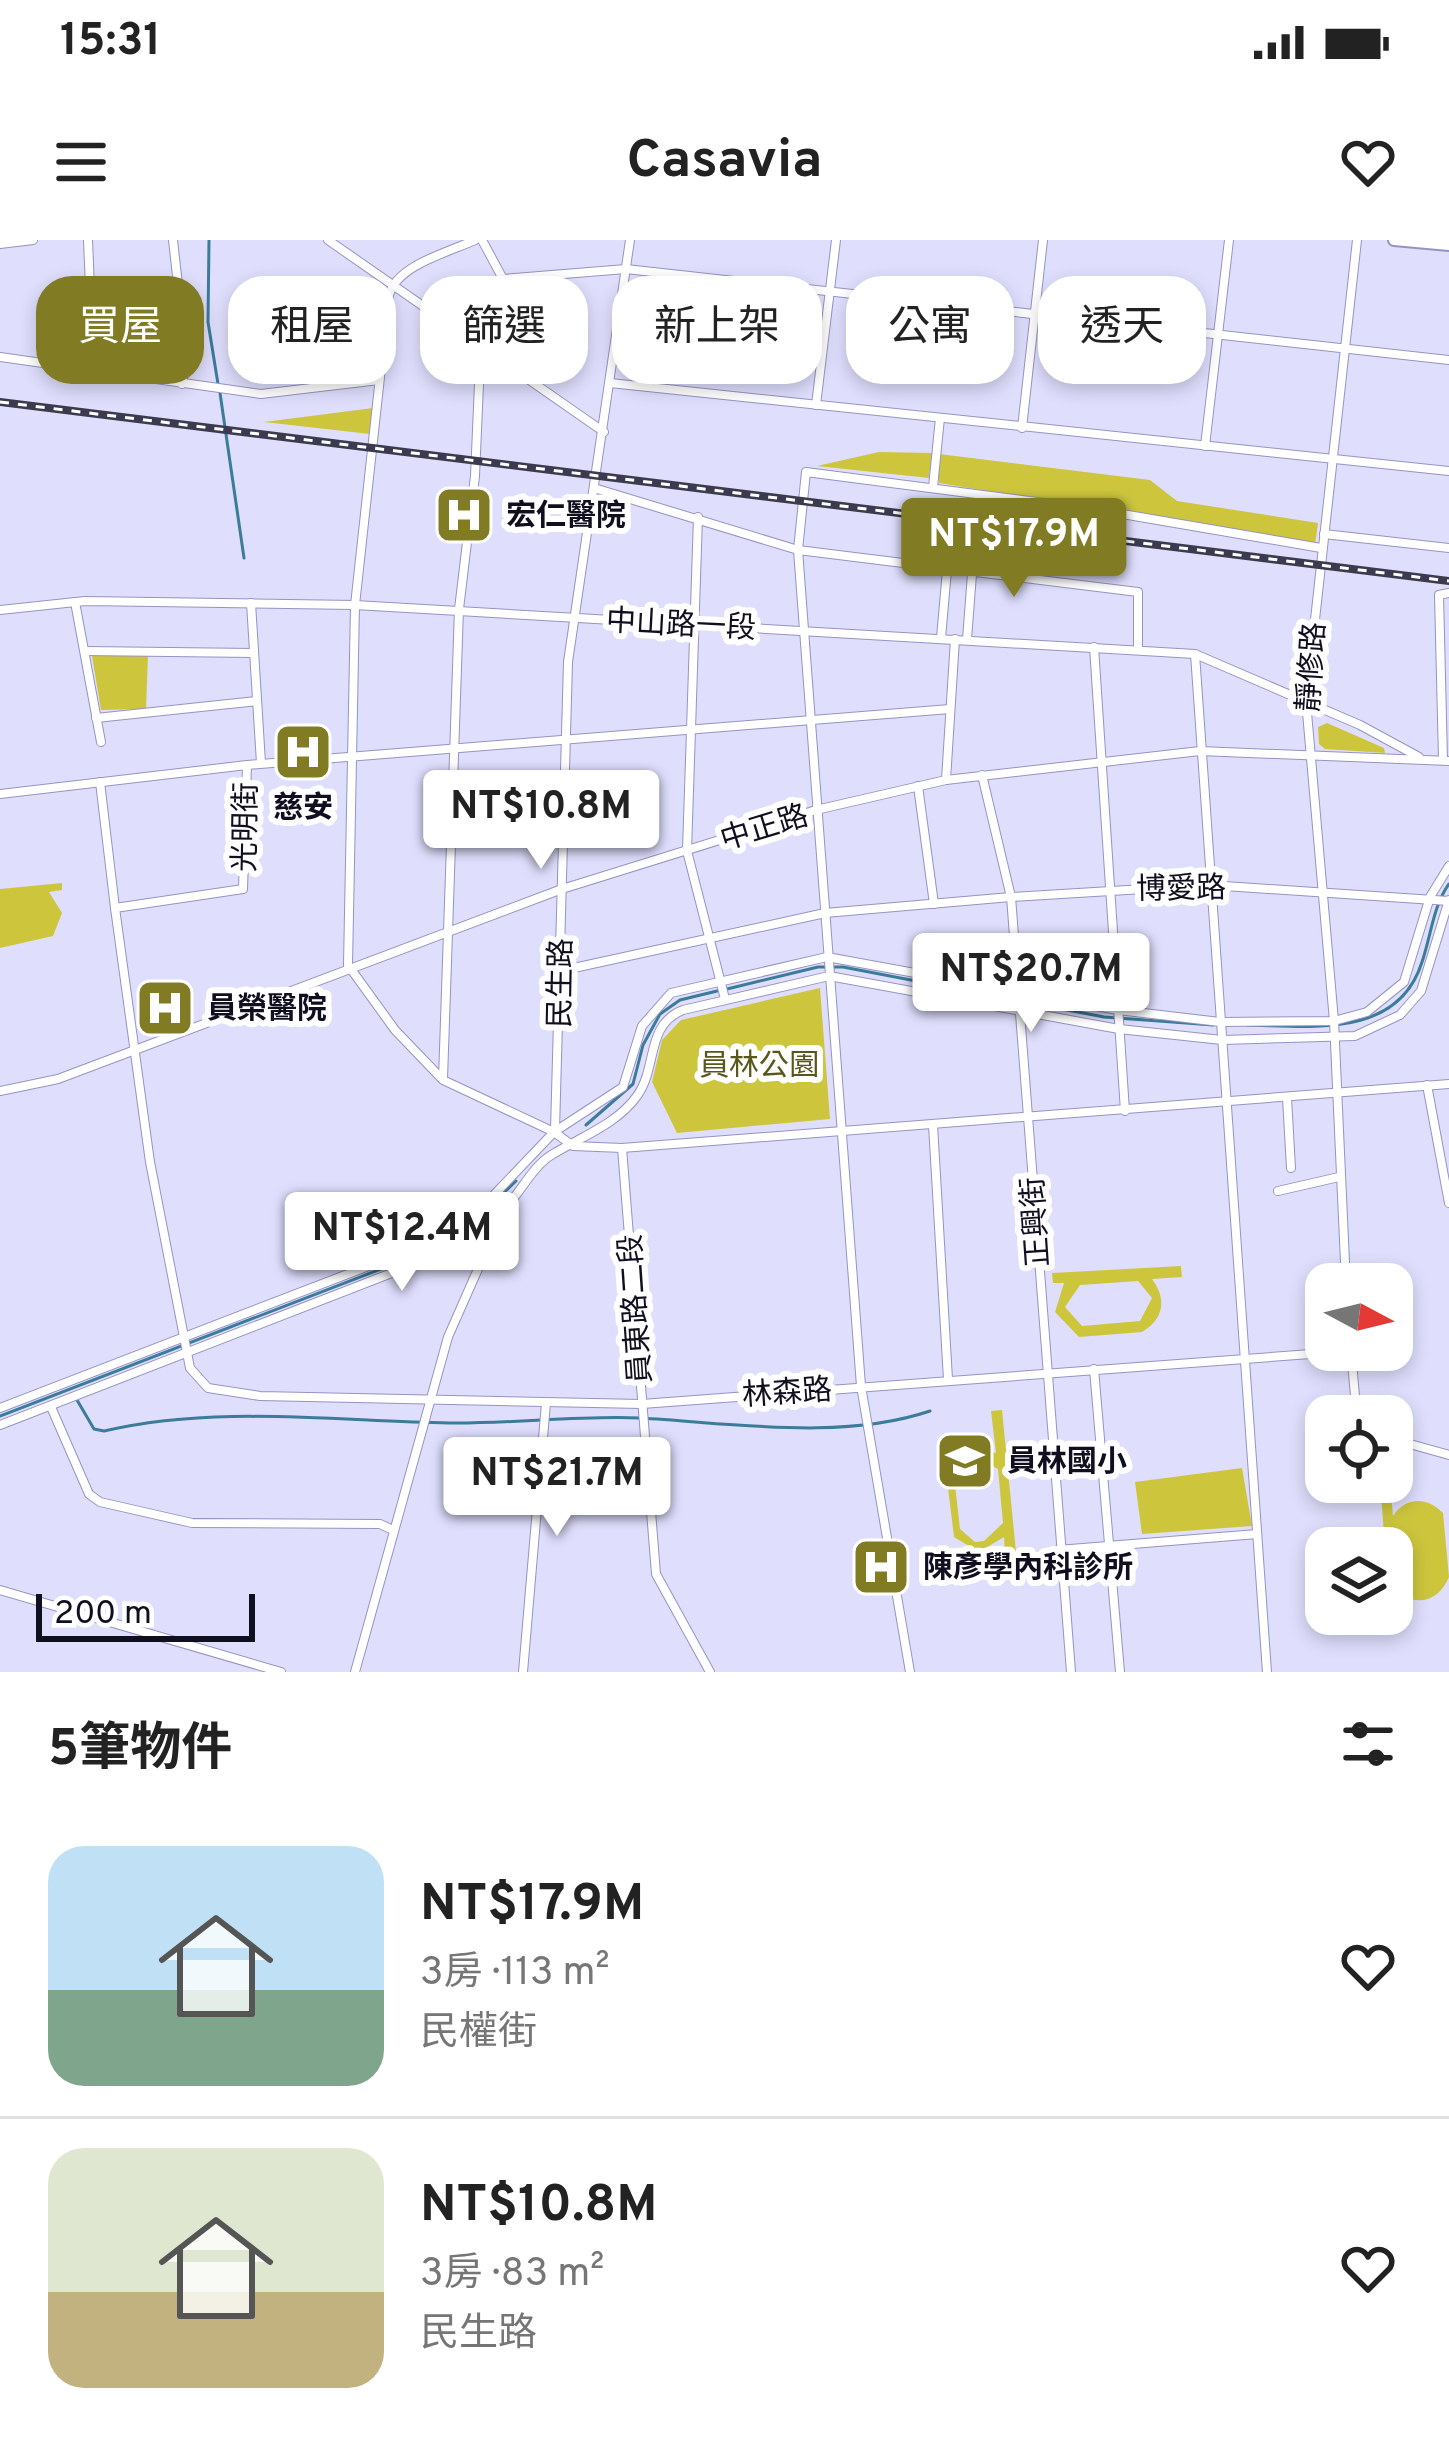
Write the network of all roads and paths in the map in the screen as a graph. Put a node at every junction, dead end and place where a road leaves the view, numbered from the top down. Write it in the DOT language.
graph roads {
  1 [pos="32,240"];
  2 [pos="88,240"];
  3 [pos="172,240"];
  4 [pos="328,240"];
  5 [pos="479,240"];
  6 [pos="630,240"];
  7 [pos="836,240"];
  8 [pos="1042,240"];
  9 [pos="1229,240"];
  10 [pos="1357,240"];
  11 [pos="1394,240"];
  12 [pos="0,244"];
  13 [pos="1449,245"];
  14 [pos="626,268"];
  15 [pos="89,276"];
  16 [pos="176,276"];
  17 [pos="380,276"];
  18 [pos="501,276"];
  19 [pos="537,276"];
  20 [pos="396,282"];
  21 [pos="830,291"];
  22 [pos="1035,311"];
  23 [pos="1219,333"];
  24 [pos="1345,346"];
  25 [pos="0,357"];
  26 [pos="1449,360"];
  27 [pos="36,362"];
  28 [pos="610,382"];
  29 [pos="182,384"];
  30 [pos="350,384"];
  31 [pos="379,384"];
  32 [pos="479,384"];
  33 [pos="535,384"];
  34 [pos="816,405"];
  35 [pos="940,418"];
  36 [pos="1022,428"];
  37 [pos="604,432"];
  38 [pos="1204,446"];
  39 [pos="1333,460"];
  40 [pos="1449,471"];
  41 [pos="933,487"];
  42 [pos="594,488"];
  43 [pos="698,517"];
  44 [pos="1324,534"];
  45 [pos="1321,548"];
  46 [pos="1449,548"];
  47 [pos="798,550"];
  48 [pos="947,570"];
  49 [pos="972,574"];
  50 [pos="1449,593"];
  51 [pos="75,602"];
  52 [pos="251,603"];
  53 [pos="356,605"];
  54 [pos="0,610"];
  55 [pos="459,610"];
  56 [pos="572,617"];
  57 [pos="693,624"];
  58 [pos="804,631"];
  59 [pos="941,638"];
  60 [pos="955,639"];
  61 [pos="967,640"];
  62 [pos="1094,647"];
  63 [pos="1138,650"];
  64 [pos="85,651"];
  65 [pos="254,653"];
  66 [pos="1195,654"];
  67 [pos="257,701"];
  68 [pos="1306,701"];
  69 [pos="950,709"];
  70 [pos="96,718"];
  71 [pos="809,721"];
  72 [pos="689,727"];
  73 [pos="565,738"];
  74 [pos="101,742"];
  75 [pos="451,748"];
  76 [pos="1200,751"];
  77 [pos="350,755"];
  78 [pos="1308,757"];
  79 [pos="1101,759"];
  80 [pos="1422,759"];
  81 [pos="1446,760"];
  82 [pos="261,764"];
  83 [pos="247,765"];
  84 [pos="982,775"];
  85 [pos="946,780"];
  86 [pos="100,782"];
  87 [pos="918,786"];
  88 [pos="0,794"];
  89 [pos="816,810"];
  90 [pos="687,851"];
  91 [pos="1449,866"];
  92 [pos="1210,885"];
  93 [pos="562,889"];
  94 [pos="1110,890"];
  95 [pos="1322,891"];
  96 [pos="1011,897"];
  97 [pos="1430,897"];
  98 [pos="1449,901"];
  99 [pos="934,904"];
  100 [pos="115,908"];
  101 [pos="825,913"];
  102 [pos="445,931"];
  103 [pos="710,938"];
  104 [pos="827,957"];
  105 [pos="349,965"];
  106 [pos="560,971"];
  107 [pos="829,976"];
  108 [pos="721,981"];
  109 [pos="1019,992"];
  110 [pos="725,999"];
  111 [pos="1019,1010"];
  112 [pos="1118,1010"];
  113 [pos="1334,1021"];
  114 [pos="1220,1022"];
  115 [pos="1119,1029"];
  116 [pos="1334,1036"];
  117 [pos="1222,1040"];
  118 [pos="134,1051"];
  119 [pos="442,1080"];
  120 [pos="1449,1084"];
  121 [pos="1427,1085"];
  122 [pos="0,1091"];
  123 [pos="1335,1094"];
  124 [pos="1287,1098"];
  125 [pos="1227,1103"];
  126 [pos="1125,1111"];
  127 [pos="1027,1118"];
  128 [pos="933,1125"];
  129 [pos="554,1132"];
  130 [pos="842,1132"];
  131 [pos="573,1147"];
  132 [pos="622,1148"];
  133 [pos="1291,1168"];
  134 [pos="1339,1177"];
  135 [pos="1278,1191"];
  136 [pos="1449,1203"];
  137 [pos="505,1209"];
  138 [pos="467,1237"];
  139 [pos="487,1249"];
  140 [pos="1345,1263"];
  141 [pos="182,1340"];
  142 [pos="186,1353"];
  143 [pos="1305,1353"];
  144 [pos="1244,1358"];
  145 [pos="1094,1369"];
  146 [pos="1047,1372"];
  147 [pos="948,1379"];
  148 [pos="861,1386"];
  149 [pos="429,1402"];
  150 [pos="546,1403"];
  151 [pos="642,1403"];
  152 [pos="51,1407"];
  153 [pos="0,1408"];
  154 [pos="0,1425"];
  155 [pos="1413,1445"];
  156 [pos="1449,1455"];
  157 [pos="394,1531"];
  158 [pos="1258,1534"];
  159 [pos="1108,1546"];
  160 [pos="1058,1550"];
  161 [pos="0,1590"];
  162 [pos="281,1672"];
  163 [pos="356,1672"];
  164 [pos="523,1672"];
  165 [pos="710,1672"];
  166 [pos="910,1672"];
  167 [pos="1071,1672"];
  168 [pos="1120,1672"];
  169 [pos="1267,1672"];
  1 -- 12 [label="street"];
  2 -- 15 [label="street"];
  3 -- 16 [label="street"];
  4 -- 17 [label="street"];
  5 -- 18 [label="street"];
  5 -- 20 [label="street"];
  6 -- 14 [label="street, 中山路一段"];
  7 -- 21 [label="street"];
  8 -- 22 [label="street"];
  9 -- 23 [label="street"];
  10 -- 24 [label="street, 靜修路"];
  11 -- 13 [label="main road"];
  14 -- 19 [label="street"];
  14 -- 21 [label="street"];
  14 -- 28 [label="street, 中山路一段"];
  21 -- 22 [label="street"];
  21 -- 34 [label="street"];
  22 -- 23 [label="street"];
  22 -- 36 [label="street"];
  23 -- 24 [label="street"];
  23 -- 38 [label="street"];
  24 -- 26 [label="street"];
  24 -- 39 [label="street, 靜修路"];
  25 -- 27 [label="street"];
  28 -- 34 [label="street"];
  28 -- 37 [label="street, 中山路一段"];
  29 -- 30 [label="street"];
  31 -- 53 [label="street"];
  32 -- 55 [label="street"];
  33 -- 37 [label="street"];
  34 -- 35 [label="street"];
  35 -- 36 [label="street"];
  35 -- 41 [label="street"];
  36 -- 38 [label="street"];
  37 -- 42 [label="street, 中山路一段"];
  38 -- 39 [label="street"];
  39 -- 40 [label="street"];
  39 -- 44 [label="street, 靜修路"];
  41 -- 45 [label="street"];
  41 -- 47 [label="street"];
  42 -- 43 [label="street"];
  42 -- 56 [label="street, 中山路一段"];
  43 -- 47 [label="street"];
  43 -- 57 [label="street"];
  44 -- 45 [label="street, 靜修路"];
  44 -- 46 [label="street"];
  45 -- 68 [label="street, 靜修路"];
  47 -- 48 [label="street"];
  47 -- 58 [label="street"];
  48 -- 49 [label="street"];
  48 -- 59 [label="street"];
  49 -- 61 [label="street"];
  49 -- 63 [label="street"];
  50 -- 81 [label="street"];
  51 -- 52 [label="street"];
  51 -- 54 [label="street"];
  51 -- 64 [label="street"];
  52 -- 53 [label="street"];
  52 -- 65 [label="street"];
  53 -- 55 [label="street"];
  53 -- 77 [label="street"];
  55 -- 56 [label="street"];
  55 -- 75 [label="street"];
  56 -- 57 [label="street, 中山路一段"];
  56 -- 73 [label="street, 民生路"];
  57 -- 58 [label="street, 中山路一段"];
  57 -- 72 [label="street"];
  58 -- 59 [label="street, 中山路一段"];
  58 -- 71 [label="street"];
  59 -- 60 [label="street, 中山路一段"];
  60 -- 61 [label="street, 中山路一段"];
  60 -- 69 [label="street"];
  61 -- 62 [label="street, 中山路一段"];
  62 -- 63 [label="street, 中山路一段"];
  62 -- 79 [label="street"];
  63 -- 66 [label="street, 中山路一段"];
  64 -- 65 [label="street"];
  64 -- 70 [label="street"];
  65 -- 67 [label="street"];
  66 -- 68 [label="street, 中山路一段"];
  66 -- 76 [label="street"];
  67 -- 70 [label="street"];
  67 -- 82 [label="street"];
  68 -- 78 [label="street, 靜修路"];
  68 -- 80 [label="street, 中山路一段"];
  69 -- 71 [label="street, 光明街"];
  69 -- 85 [label="street"];
  70 -- 74 [label="street"];
  71 -- 72 [label="street, 光明街"];
  71 -- 89 [label="street"];
  72 -- 73 [label="street, 光明街"];
  72 -- 90 [label="street"];
  73 -- 75 [label="street, 光明街"];
  73 -- 93 [label="street, 民生路"];
  75 -- 77 [label="street, 光明街"];
  75 -- 102 [label="street"];
  76 -- 78 [label="street, 中正路"];
  76 -- 79 [label="street, 中正路"];
  76 -- 92 [label="street"];
  77 -- 82 [label="street, 光明街"];
  77 -- 105 [label="street"];
  78 -- 80 [label="street, 中正路"];
  78 -- 95 [label="street, 靜修路"];
  79 -- 84 [label="street, 中正路"];
  79 -- 94 [label="street"];
  80 -- 81 [label="street, 中正路"];
  82 -- 83 [label="street, 光明街"];
  83 -- 86 [label="street"];
  83 -- 100 [label="street, 光明街"];
  84 -- 85 [label="street, 中正路"];
  84 -- 96 [label="street, 正興街"];
  85 -- 87 [label="street, 中正路"];
  86 -- 88 [label="street"];
  86 -- 100 [label="street"];
  87 -- 89 [label="street, 中正路"];
  87 -- 99 [label="street"];
  89 -- 90 [label="street, 中正路"];
  89 -- 101 [label="street"];
  90 -- 93 [label="street, 中正路"];
  90 -- 103 [label="street"];
  91 -- 97 [label="street"];
  92 -- 94 [label="street, 博愛路"];
  92 -- 95 [label="street, 博愛路"];
  92 -- 114 [label="street"];
  93 -- 102 [label="street, 中正路"];
  93 -- 106 [label="street, 民生路"];
  94 -- 96 [label="street, 博愛路"];
  94 -- 112 [label="street"];
  95 -- 97 [label="street, 博愛路"];
  95 -- 113 [label="street, 靜修路"];
  96 -- 99 [label="street, 博愛路"];
  96 -- 109 [label="street, 正興街"];
  97 -- 98 [label="street, 博愛路"];
  97 -- 113 [label="street"];
  98 -- 116 [label="street"];
  99 -- 101 [label="street, 博愛路"];
  100 -- 118 [label="street"];
  101 -- 103 [label="street, 博愛路"];
  101 -- 104 [label="street"];
  102 -- 105 [label="street, 中正路"];
  102 -- 119 [label="street"];
  103 -- 106 [label="street, 博愛路"];
  103 -- 108 [label="street"];
  104 -- 107 [label="street"];
  104 -- 108 [label="street"];
  104 -- 109 [label="street"];
  105 -- 118 [label="street, 中正路"];
  105 -- 119 [label="street"];
  106 -- 129 [label="street, 民生路"];
  107 -- 110 [label="street"];
  107 -- 111 [label="street"];
  107 -- 130 [label="street"];
  108 -- 110 [label="street"];
  108 -- 129 [label="street"];
  109 -- 111 [label="street, 正興街"];
  109 -- 112 [label="street"];
  110 -- 131 [label="street"];
  111 -- 115 [label="street"];
  111 -- 127 [label="street, 正興街"];
  112 -- 114 [label="street"];
  112 -- 115 [label="street"];
  113 -- 114 [label="street"];
  113 -- 116 [label="street, 靜修路"];
  114 -- 117 [label="street"];
  115 -- 117 [label="street"];
  115 -- 126 [label="street"];
  116 -- 117 [label="street"];
  116 -- 123 [label="street, 靜修路"];
  117 -- 125 [label="street"];
  118 -- 122 [label="street, 中正路"];
  118 -- 141 [label="street, 林森路"];
  119 -- 129 [label="street"];
  120 -- 121 [label="street"];
  121 -- 123 [label="street"];
  121 -- 136 [label="street"];
  123 -- 124 [label="street"];
  123 -- 134 [label="street, 靜修路"];
  124 -- 125 [label="street"];
  124 -- 133 [label="street"];
  125 -- 126 [label="street"];
  125 -- 144 [label="street"];
  126 -- 127 [label="street"];
  127 -- 128 [label="street"];
  127 -- 146 [label="street, 正興街"];
  128 -- 130 [label="street"];
  128 -- 147 [label="street"];
  129 -- 131 [label="street"];
  129 -- 141 [label="street"];
  130 -- 132 [label="street"];
  130 -- 148 [label="street"];
  131 -- 132 [label="street"];
  131 -- 137 [label="street"];
  132 -- 151 [label="street, 員東路二段"];
  134 -- 135 [label="street"];
  134 -- 140 [label="street, 靜修路"];
  137 -- 138 [label="street"];
  137 -- 139 [label="street"];
  138 -- 139 [label="street"];
  138 -- 142 [label="street"];
  139 -- 149 [label="street"];
  141 -- 142 [label="street, 林森路"];
  141 -- 153 [label="street"];
  142 -- 149 [label="street, 林森路"];
  142 -- 152 [label="street"];
  143 -- 144 [label="street, 林森路"];
  144 -- 145 [label="street, 林森路"];
  144 -- 158 [label="street"];
  145 -- 146 [label="street, 林森路"];
  145 -- 159 [label="street"];
  146 -- 147 [label="street, 林森路"];
  146 -- 160 [label="street, 正興街"];
  147 -- 148 [label="street, 林森路"];
  148 -- 151 [label="street, 林森路"];
  148 -- 166 [label="street"];
  149 -- 150 [label="street, 林森路"];
  149 -- 157 [label="street"];
  150 -- 151 [label="street, 林森路"];
  150 -- 164 [label="street"];
  151 -- 165 [label="street, 員東路二段"];
  152 -- 154 [label="street"];
  152 -- 157 [label="street"];
  155 -- 156 [label="street"];
  157 -- 163 [label="street"];
  158 -- 159 [label="street"];
  158 -- 169 [label="street"];
  159 -- 160 [label="street"];
  159 -- 168 [label="street"];
  160 -- 167 [label="street, 正興街"];
  161 -- 162 [label="street"];
}
